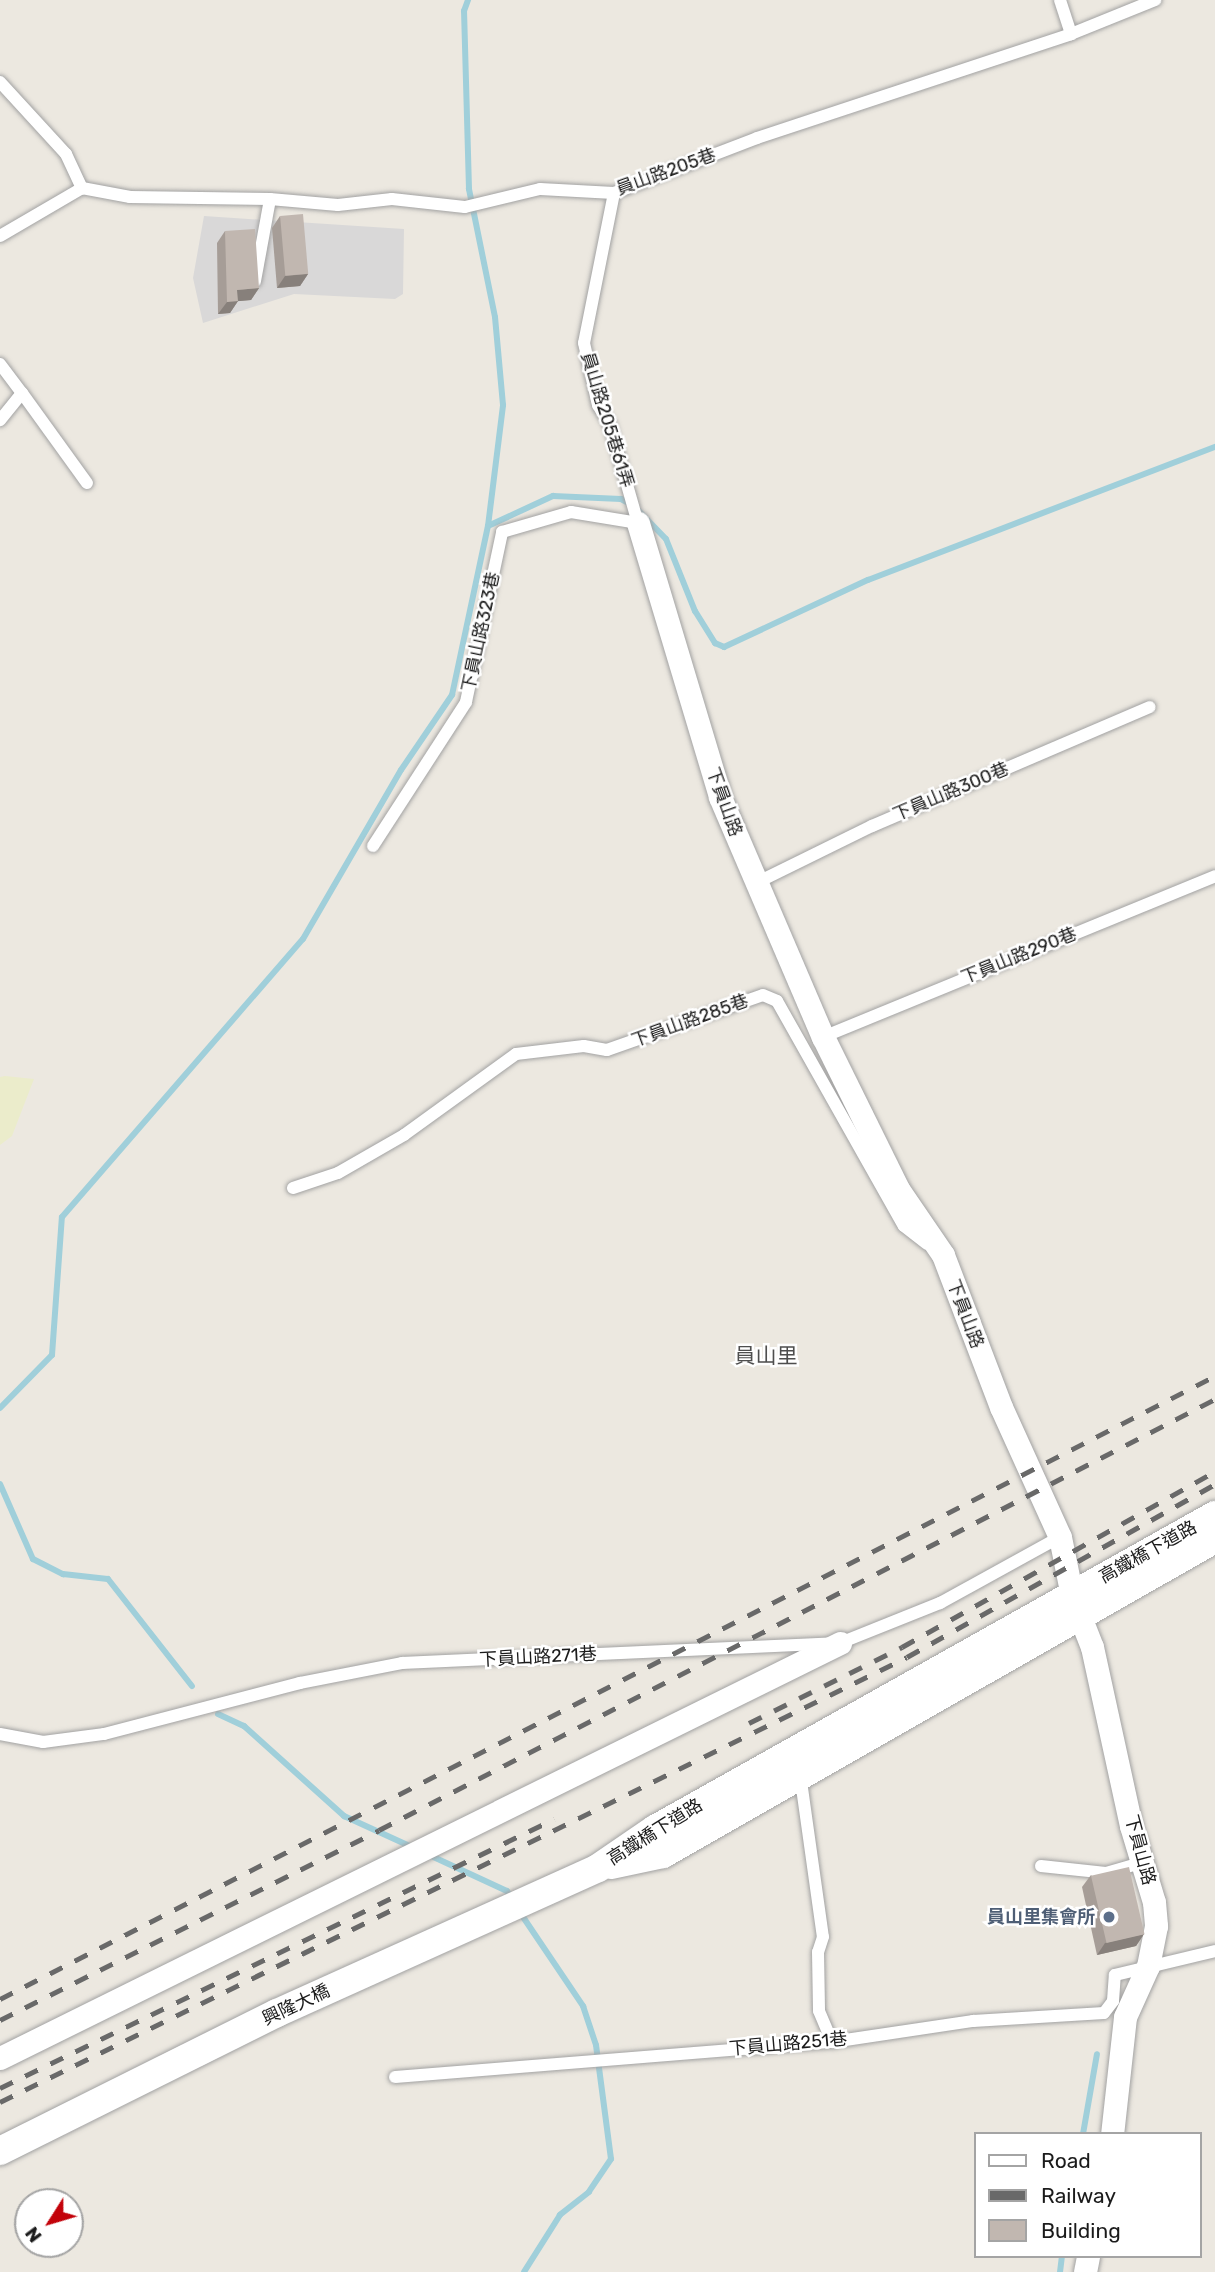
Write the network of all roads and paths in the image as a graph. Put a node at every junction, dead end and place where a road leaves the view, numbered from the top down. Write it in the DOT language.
graph roads {
  1 [pos="1060,0"];
  2 [pos="1155,0"];
  3 [pos="1071,34"];
  4 [pos="0,82"];
  5 [pos="82,188"];
  6 [pos="614,193"];
  7 [pos="270,199"];
  8 [pos="0,236"];
  9 [pos="253,294"];
  10 [pos="0,363"];
  11 [pos="22,393"];
  12 [pos="0,420"];
  13 [pos="87,483"];
  14 [pos="638,523"];
  15 [pos="1150,707"];
  16 [pos="373,846"];
  17 [pos="1215,876"];
  18 [pos="756,883"];
  19 [pos="823,1037"];
  20 [pos="293,1188"];
  21 [pos="943,1255"];
  22 [pos="1215,1515"];
  23 [pos="1060,1537"];
  24 [pos="1215,1539"];
  25 [pos="1076,1605"];
  26 [pos="840,1643"];
  27 [pos="0,1734"];
  28 [pos="802,1788"];
  29 [pos="1141,1863"];
  30 [pos="1041,1866"];
  31 [pos="598,1868"];
  32 [pos="1215,1951"];
  33 [pos="1149,1966"];
  34 [pos="832,2042"];
  35 [pos="0,2058"];
  36 [pos="396,2077"];
  37 [pos="1112,2132"];
  38 [pos="0,2151"];
  1 -- 3 [label="lane"];
  2 -- 3 [label="lane, 員山路205巷"];
  3 -- 6 [label="lane, 員山路205巷"];
  4 -- 5 [label="lane"];
  5 -- 7 [label="lane, 員山路205巷"];
  5 -- 8 [label="lane"];
  6 -- 7 [label="lane, 員山路205巷"];
  6 -- 14 [label="lane, 員山路205巷61弄"];
  7 -- 9 [label="lane"];
  10 -- 11 [label="lane"];
  11 -- 12 [label="lane"];
  11 -- 13 [label="lane"];
  14 -- 16 [label="lane, 下員山路323巷"];
  14 -- 18 [label="street, 下員山路"];
  15 -- 18 [label="lane, 下員山路300巷"];
  17 -- 19 [label="lane, 下員山路290巷"];
  18 -- 19 [label="street, 下員山路"];
  19 -- 21 [label="street, 下員山路"];
  20 -- 21 [label="lane, 下員山路285巷"];
  21 -- 23 [label="street, 下員山路"];
  22 -- 25 [label="street, 高鐵橋下道路"];
  23 -- 25 [label="street, 下員山路"];
  23 -- 26 [label="lane, 下員山路271巷"];
  24 -- 25 [label="street, 高鐵橋下道路"];
  25 -- 29 [label="street, 下員山路"];
  25 -- 31 [label="street, 高鐵橋下道路"];
  26 -- 27 [label="lane, 下員山路271巷"];
  26 -- 35 [label="street"];
  28 -- 34 [label="lane"];
  29 -- 30 [label="lane"];
  29 -- 33 [label="street, 下員山路"];
  31 -- 38 [label="street, 興隆大橋"];
  32 -- 33 [label="lane"];
  33 -- 34 [label="lane, 下員山路251巷"];
  33 -- 37 [label="street, 下員山路"];
  34 -- 36 [label="lane, 下員山路251巷"];
}
